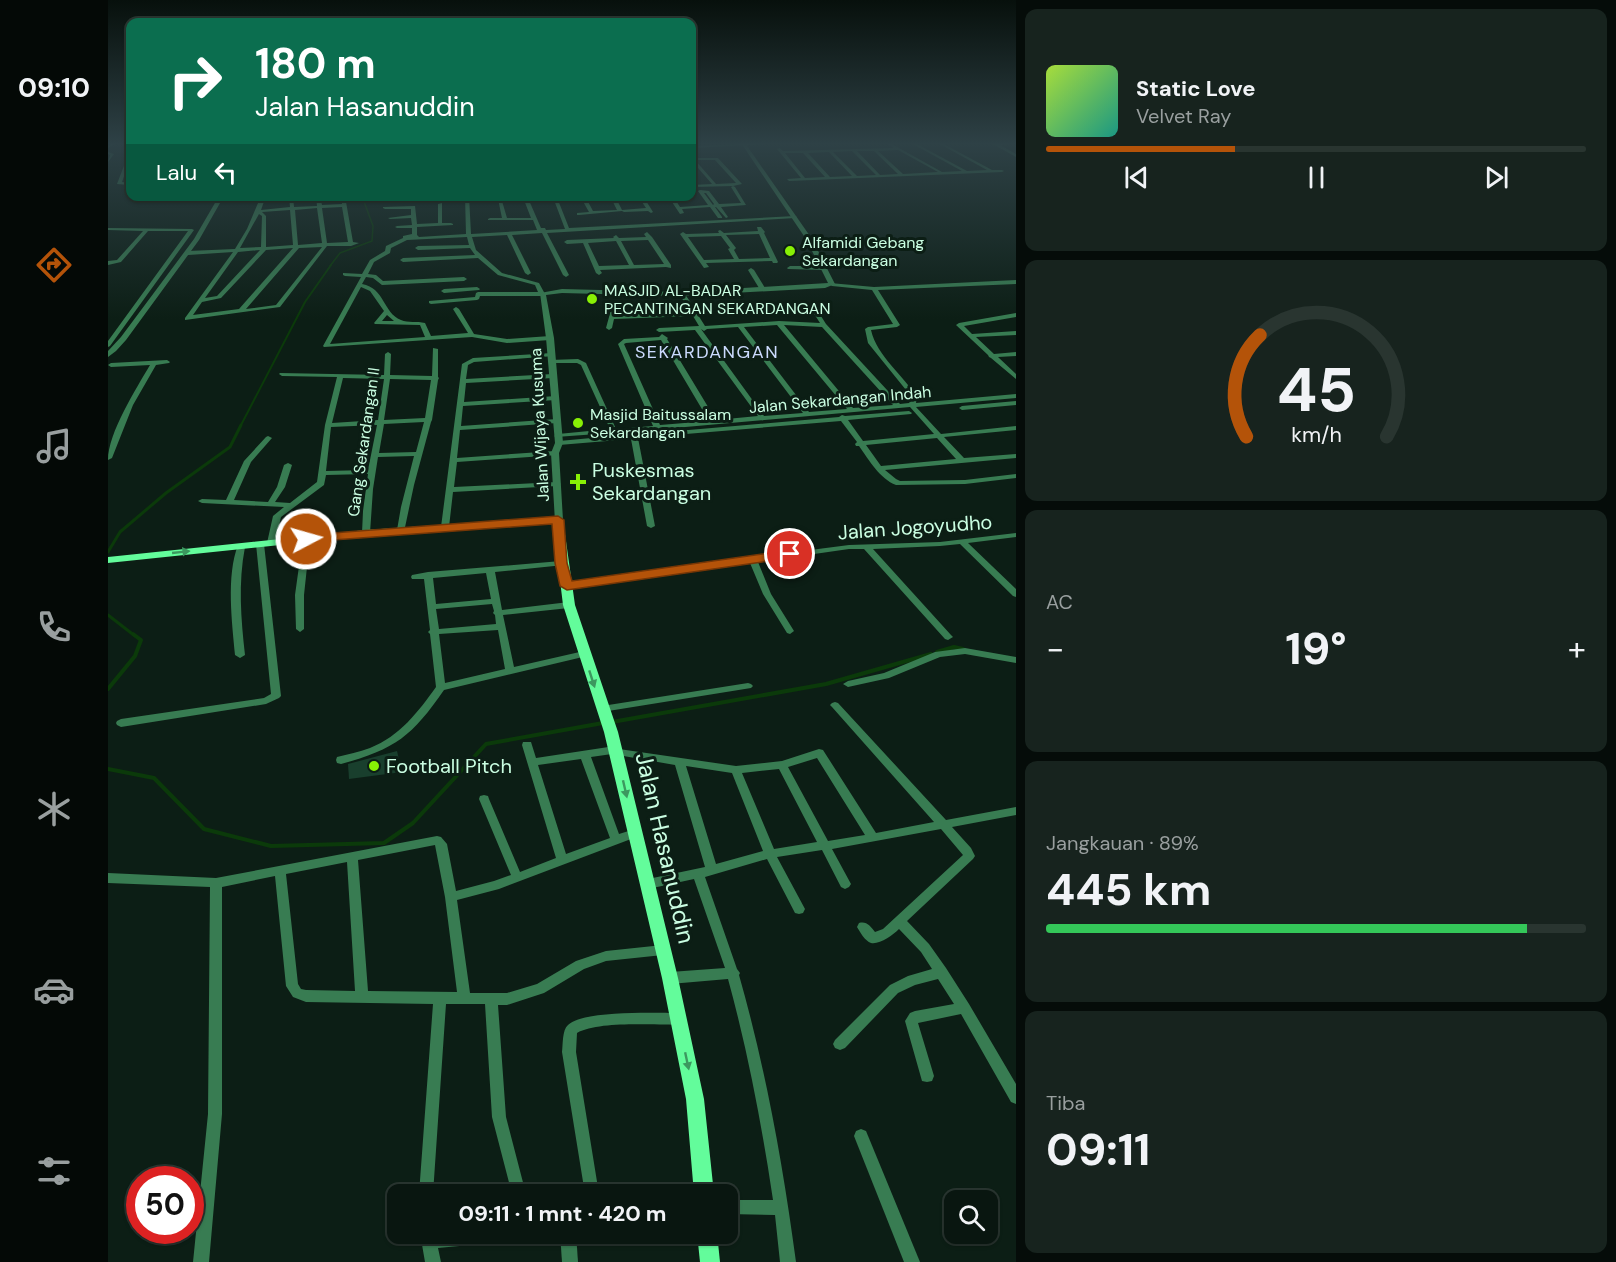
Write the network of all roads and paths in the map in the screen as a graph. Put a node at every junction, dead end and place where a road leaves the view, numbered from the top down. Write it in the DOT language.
graph roads {
  1 [pos="219,202"];
  2 [pos="262,202"];
  3 [pos="291,202"];
  4 [pos="318,202"];
  5 [pos="344,202"];
  6 [pos="467,202"];
  7 [pos="500,202"];
  8 [pos="527,202"];
  9 [pos="557,202"];
  10 [pos="585,202"];
  11 [pos="616,202"];
  12 [pos="644,202"];
  13 [pos="675,202"];
  14 [pos="743,202"];
  15 [pos="784,202"];
  16 [pos="440,204"];
  17 [pos="344,205"];
  18 [pos="318,206"];
  19 [pos="714,206"];
  20 [pos="292,208"];
  21 [pos="385,208"];
  22 [pos="259,211"];
  23 [pos="621,211"];
  24 [pos="592,213"];
  25 [pos="579,214"];
  26 [pos="794,215"];
  27 [pos="412,216"];
  28 [pos="768,216"];
  29 [pos="390,218"];
  30 [pos="505,218"];
  31 [pos="490,219"];
  32 [pos="533,219"];
  33 [pos="715,219"];
  34 [pos="754,222"];
  35 [pos="451,224"];
  36 [pos="629,224"];
  37 [pos="440,225"];
  38 [pos="413,226"];
  39 [pos="397,227"];
  40 [pos="610,227"];
  41 [pos="567,228"];
  42 [pos="108,229"];
  43 [pos="147,229"];
  44 [pos="541,230"];
  45 [pos="509,233"];
  46 [pos="469,234"];
  47 [pos="720,234"];
  48 [pos="763,235"];
  49 [pos="416,236"];
  50 [pos="185,241"];
  51 [pos="196,241"];
  52 [pos="567,242"];
  53 [pos="585,242"];
  54 [pos="616,242"];
  55 [pos="325,246"];
  56 [pos="471,246"];
  57 [pos="296,248"];
  58 [pos="418,248"];
  59 [pos="188,253"];
  60 [pos="234,253"];
  61 [pos="261,253"];
  62 [pos="269,256"];
  63 [pos="279,256"];
  64 [pos="479,256"];
  65 [pos="289,257"];
  66 [pos="421,259"];
  67 [pos="403,260"];
  68 [pos="737,260"];
  69 [pos="110,265"];
  70 [pos="632,266"];
  71 [pos="790,268"];
  72 [pos="824,268"];
  73 [pos="752,270"];
  74 [pos="528,273"];
  75 [pos="345,274"];
  76 [pos="364,274"];
  77 [pos="566,275"];
  78 [pos="464,279"];
  79 [pos="1016,282"];
  80 [pos="832,284"];
  81 [pos="358,286"];
  82 [pos="762,288"];
  83 [pos="477,289"];
  84 [pos="874,289"];
  85 [pos="444,291"];
  86 [pos="542,294"];
  87 [pos="682,294"];
  88 [pos="200,301"];
  89 [pos="431,302"];
  90 [pos="812,306"];
  91 [pos="614,307"];
  92 [pos="456,309"];
  93 [pos="242,311"];
  94 [pos="387,311"];
  95 [pos="696,314"];
  96 [pos="1016,315"];
  97 [pos="612,316"];
  98 [pos="400,323"];
  99 [pos="779,323"];
  100 [pos="740,326"];
  101 [pos="824,326"];
  102 [pos="609,328"];
  103 [pos="701,329"];
  104 [pos="1016,333"];
  105 [pos="472,335"];
  106 [pos="971,336"];
  107 [pos="550,337"];
  108 [pos="665,338"];
  109 [pos="429,339"];
  110 [pos="108,345"];
  111 [pos="435,350"];
  112 [pos="388,354"];
  113 [pos="1016,354"];
  114 [pos="108,355"];
  115 [pos="991,356"];
  116 [pos="552,358"];
  117 [pos="167,362"];
  118 [pos="154,363"];
  119 [pos="111,365"];
  120 [pos="282,374"];
  121 [pos="553,376"];
  122 [pos="1015,376"];
  123 [pos="340,377"];
  124 [pos="388,378"];
  125 [pos="436,378"];
  126 [pos="464,381"];
  127 [pos="1016,396"];
  128 [pos="556,398"];
  129 [pos="1016,403"];
  130 [pos="461,404"];
  131 [pos="899,407"];
  132 [pos="914,409"];
  133 [pos="852,411"];
  134 [pos="808,415"];
  135 [pos="841,416"];
  136 [pos="763,418"];
  137 [pos="429,420"];
  138 [pos="557,421"];
  139 [pos="382,422"];
  140 [pos="714,423"];
  141 [pos="328,425"];
  142 [pos="727,425"];
  143 [pos="458,428"];
  144 [pos="658,428"];
  145 [pos="1016,428"];
  146 [pos="615,435"];
  147 [pos="937,435"];
  148 [pos="634,437"];
  149 [pos="268,438"];
  150 [pos="558,439"];
  151 [pos="859,444"];
  152 [pos="555,453"];
  153 [pos="418,454"];
  154 [pos="376,455"];
  155 [pos="1016,456"];
  156 [pos="108,458"];
  157 [pos="453,460"];
  158 [pos="961,460"];
  159 [pos="288,465"];
  160 [pos="879,468"];
  161 [pos="372,472"];
  162 [pos="323,473"];
  163 [pos="1016,476"];
  164 [pos="556,484"];
  165 [pos="449,490"];
  166 [pos="202,501"];
  167 [pos="229,502"];
  168 [pos="270,504"];
  169 [pos="290,505"];
  170 [pos="558,520"];
  171 [pos="651,526"];
  172 [pos="445,527"];
  173 [pos="401,530"];
  174 [pos="366,533"];
  175 [pos="1016,535"];
  176 [pos="306,539"];
  177 [pos="962,542"];
  178 [pos="266,544"];
  179 [pos="866,546"];
  180 [pos="241,547"];
  181 [pos="752,558"];
  182 [pos="108,560"];
  183 [pos="561,563"];
  184 [pos="490,570"];
  185 [pos="428,575"];
  186 [pos="415,577"];
  187 [pos="567,586"];
  188 [pos="1016,594"];
  189 [pos="494,601"];
  190 [pos="569,605"];
  191 [pos="433,607"];
  192 [pos="496,613"];
  193 [pos="500,627"];
  194 [pos="300,629"];
  195 [pos="790,631"];
  196 [pos="433,632"];
  197 [pos="948,637"];
  198 [pos="584,654"];
  199 [pos="240,655"];
  200 [pos="1016,660"];
  201 [pos="510,670"];
  202 [pos="848,684"];
  203 [pos="748,686"];
  204 [pos="441,687"];
  205 [pos="835,705"];
  206 [pos="603,712"];
  207 [pos="121,723"];
  208 [pos="527,745"];
  209 [pos="616,751"];
  210 [pos="585,755"];
  211 [pos="341,760"];
  212 [pos="534,762"];
  213 [pos="680,764"];
  214 [pos="782,765"];
  215 [pos="736,770"];
  216 [pos="484,799"];
  217 [pos="1015,811"];
  218 [pos="944,826"];
  219 [pos="635,833"];
  220 [pos="873,838"];
  221 [pos="616,840"];
  222 [pos="823,844"];
  223 [pos="770,854"];
  224 [pos="352,859"];
  225 [pos="562,860"];
  226 [pos="712,870"];
  227 [pos="280,872"];
  228 [pos="698,874"];
  229 [pos="517,877"];
  230 [pos="108,878"];
  231 [pos="216,883"];
  232 [pos="648,884"];
  233 [pos="845,884"];
  234 [pos="451,897"];
  235 [pos="799,909"];
  236 [pos="901,923"];
  237 [pos="863,927"];
  238 [pos="663,950"];
  239 [pos="942,972"];
  240 [pos="734,973"];
  241 [pos="670,978"];
  242 [pos="362,996"];
  243 [pos="440,999"];
  244 [pos="464,999"];
  245 [pos="491,1001"];
  246 [pos="964,1008"];
  247 [pos="678,1019"];
  248 [pos="840,1044"];
  249 [pos="927,1076"];
  250 [pos="1016,1097"];
  251 [pos="861,1136"];
  252 [pos="427,1184"];
  253 [pos="516,1184"];
  254 [pos="590,1184"];
  255 [pos="703,1184"];
  256 [pos="738,1207"];
  257 [pos="782,1208"];
  258 [pos="430,1244"];
  259 [pos="569,1244"];
  260 [pos="708,1244"];
  261 [pos="201,1262"];
  262 [pos="433,1262"];
  263 [pos="570,1262"];
  264 [pos="710,1262"];
  265 [pos="788,1262"];
  266 [pos="912,1262"];
  1 -- 51 [label="street"];
  2 -- 22 [label="street"];
  3 -- 20 [label="street"];
  4 -- 18 [label="street"];
  5 -- 17 [label="street"];
  6 -- 46 [label="street"];
  7 -- 30 [label="street"];
  8 -- 32 [label="street"];
  9 -- 41 [label="street"];
  10 -- 24 [label="street"];
  11 -- 23 [label="street"];
  12 -- 23 [label="street"];
  13 -- 19 [label="street"];
  14 -- 19 [label="street"];
  15 -- 26 [label="street"];
  16 -- 37 [label="street"];
  17 -- 18 [label="street"];
  17 -- 55 [label="street"];
  18 -- 20 [label="street"];
  18 -- 55 [label="street"];
  19 -- 33 [label="street"];
  20 -- 22 [label="street"];
  20 -- 57 [label="street"];
  21 -- 27 [label="street"];
  22 -- 60 [label="street"];
  22 -- 61 [label="street"];
  23 -- 24 [label="street"];
  23 -- 36 [label="street"];
  24 -- 25 [label="street"];
  26 -- 28 [label="street"];
  26 -- 72 [label="street"];
  27 -- 29 [label="street"];
  27 -- 38 [label="street"];
  28 -- 33 [label="street"];
  28 -- 33 [label="street"];
  30 -- 31 [label="street"];
  30 -- 32 [label="street"];
  32 -- 44 [label="street"];
  33 -- 36 [label="street"];
  33 -- 40 [label="street"];
  33 -- 47 [label="street"];
  34 -- 48 [label="street"];
  35 -- 37 [label="street"];
  36 -- 40 [label="street"];
  37 -- 38 [label="street"];
  38 -- 39 [label="street"];
  38 -- 49 [label="street"];
  40 -- 41 [label="street"];
  40 -- 44 [label="street"];
  40 -- 54 [label="street"];
  41 -- 44 [label="street"];
  42 -- 43 [label="street"];
  43 -- 50 [label="street"];
  43 -- 69 [label="street"];
  44 -- 45 [label="street"];
  44 -- 46 [label="street"];
  44 -- 77 [label="street"];
  45 -- 46 [label="street"];
  45 -- 74 [label="street"];
  46 -- 49 [label="street"];
  46 -- 56 [label="street"];
  47 -- 48 [label="street"];
  47 -- 68 [label="street"];
  47 -- 68 [label="street"];
  48 -- 68 [label="street"];
  49 -- 58 [label="street"];
  49 -- 76 [label="street"];
  50 -- 51 [label="street"];
  50 -- 110 [label="street"];
  51 -- 59 [label="street"];
  52 -- 53 [label="street"];
  53 -- 54 [label="street"];
  53 -- 70 [label="street"];
  54 -- 70 [label="street"];
  54 -- 70 [label="street"];
  55 -- 57 [label="street"];
  55 -- 93 [label="street"];
  56 -- 58 [label="street"];
  56 -- 64 [label="street"];
  57 -- 61 [label="street"];
  57 -- 65 [label="street"];
  58 -- 66 [label="street"];
  59 -- 60 [label="street"];
  59 -- 114 [label="street"];
  60 -- 61 [label="street"];
  60 -- 88 [label="street"];
  61 -- 62 [label="street"];
  61 -- 88 [label="street"];
  63 -- 65 [label="street"];
  64 -- 66 [label="street"];
  64 -- 86 [label="street"];
  65 -- 93 [label="street"];
  66 -- 67 [label="street"];
  71 -- 72 [label="street"];
  72 -- 80 [label="street"];
  73 -- 82 [label="street"];
  75 -- 76 [label="street"];
  76 -- 78 [label="street"];
  76 -- 81 [label="street"];
  79 -- 84 [label="street"];
  80 -- 82 [label="street"];
  80 -- 84 [label="street"];
  81 -- 94 [label="street"];
  81 -- 109 [label="street"];
  82 -- 87 [label="street"];
  83 -- 85 [label="street"];
  83 -- 86 [label="street"];
  83 -- 89 [label="street"];
  84 -- 132 [label="street"];
  86 -- 87 [label="street"];
  86 -- 107 [label="street, Jalan Wijaya Kusuma"];
  87 -- 95 [label="street"];
  88 -- 93 [label="street"];
  90 -- 101 [label="street"];
  91 -- 97 [label="street"];
  92 -- 105 [label="street"];
  94 -- 98 [label="street"];
  94 -- 98 [label="street"];
  95 -- 97 [label="street"];
  95 -- 103 [label="street"];
  96 -- 106 [label="street"];
  97 -- 102 [label="street"];
  98 -- 109 [label="street"];
  99 -- 100 [label="street"];
  99 -- 101 [label="street"];
  99 -- 133 [label="street"];
  100 -- 103 [label="street"];
  100 -- 134 [label="street"];
  101 -- 131 [label="street"];
  103 -- 108 [label="street"];
  103 -- 136 [label="street"];
  104 -- 106 [label="street"];
  105 -- 107 [label="street"];
  105 -- 109 [label="street"];
  106 -- 115 [label="street"];
  107 -- 116 [label="street, Jalan Wijaya Kusuma"];
  108 -- 140 [label="street"];
  108 -- 144 [label="street"];
  111 -- 125 [label="street"];
  112 -- 124 [label="street, Gang Sekardangan II"];
  113 -- 115 [label="street"];
  115 -- 122 [label="street"];
  116 -- 121 [label="street, Jalan Wijaya Kusuma"];
  116 -- 126 [label="street"];
  116 -- 146 [label="street"];
  117 -- 118 [label="street"];
  118 -- 119 [label="street"];
  118 -- 156 [label="street"];
  120 -- 123 [label="street"];
  121 -- 126 [label="street"];
  121 -- 128 [label="street, Jalan Wijaya Kusuma"];
  123 -- 124 [label="street"];
  123 -- 141 [label="street"];
  124 -- 125 [label="street"];
  124 -- 139 [label="street, Gang Sekardangan II"];
  125 -- 137 [label="street"];
  126 -- 130 [label="street"];
  127 -- 132 [label="street, Jalan Sekardangan Indah"];
  128 -- 130 [label="street"];
  128 -- 138 [label="street, Jalan Wijaya Kusuma"];
  129 -- 132 [label="street, Jalan Sekardangan Indah"];
  130 -- 143 [label="street"];
  131 -- 132 [label="street, Jalan Sekardangan Indah"];
  131 -- 133 [label="street, Jalan Sekardangan Indah"];
  132 -- 135 [label="street, Jalan Sekardangan Indah"];
  132 -- 147 [label="street"];
  133 -- 135 [label="street, Jalan Sekardangan Indah"];
  134 -- 135 [label="street, Jalan Sekardangan Indah"];
  134 -- 136 [label="street, Jalan Sekardangan Indah"];
  135 -- 142 [label="street, Jalan Sekardangan Indah"];
  135 -- 151 [label="street"];
  136 -- 142 [label="street, Jalan Sekardangan Indah"];
  137 -- 139 [label="street"];
  137 -- 153 [label="street"];
  138 -- 143 [label="street"];
  138 -- 150 [label="street, Jalan Wijaya Kusuma"];
  139 -- 141 [label="street"];
  139 -- 154 [label="street, Gang Sekardangan II"];
  140 -- 142 [label="street, Jalan Sekardangan Indah"];
  140 -- 144 [label="street, Jalan Sekardangan Indah"];
  141 -- 162 [label="street"];
  142 -- 148 [label="street, Jalan Sekardangan Indah"];
  143 -- 157 [label="street"];
  144 -- 146 [label="street, Jalan Sekardangan Indah"];
  145 -- 147 [label="street"];
  146 -- 148 [label="street, Jalan Sekardangan Indah"];
  146 -- 150 [label="street, Jalan Sekardangan Indah"];
  147 -- 151 [label="street"];
  147 -- 158 [label="street"];
  148 -- 171 [label="street"];
  149 -- 167 [label="street"];
  150 -- 152 [label="street, Jalan Wijaya Kusuma"];
  151 -- 160 [label="street"];
  152 -- 157 [label="street"];
  152 -- 164 [label="street, Jalan Wijaya Kusuma"];
  153 -- 154 [label="street"];
  153 -- 173 [label="street"];
  154 -- 161 [label="street, Gang Sekardangan II"];
  155 -- 158 [label="street"];
  157 -- 165 [label="street"];
  158 -- 160 [label="street"];
  159 -- 168 [label="street"];
  160 -- 163 [label="street"];
  161 -- 162 [label="street"];
  161 -- 174 [label="street, Gang Sekardangan II"];
  162 -- 169 [label="street"];
  164 -- 165 [label="street"];
  164 -- 170 [label="street, Jalan Wijaya Kusuma"];
  165 -- 172 [label="street"];
  166 -- 167 [label="street"];
  167 -- 168 [label="street"];
  168 -- 169 [label="street"];
  169 -- 178 [label="street"];
  170 -- 172 [label="main road"];
  170 -- 183 [label="main road, Jalan Hasanuddin"];
  172 -- 173 [label="main road"];
  173 -- 174 [label="main road"];
  174 -- 176 [label="main road"];
  175 -- 177 [label="street, Jalan Jogoyudho"];
  176 -- 178 [label="main road"];
  176 -- 194 [label="street"];
  177 -- 179 [label="street, Jalan Jogoyudho"];
  177 -- 188 [label="street"];
  178 -- 180 [label="main road"];
  178 -- 207 [label="street"];
  179 -- 181 [label="street, Jalan Jogoyudho"];
  179 -- 197 [label="street"];
  182 -- 180 [label="main road, one-way"];
  180 -- 199 [label="street"];
  181 -- 187 [label="street, Jalan Jogoyudho"];
  181 -- 195 [label="street"];
  183 -- 184 [label="street"];
  183 -- 187 [label="main road, Jalan Hasanuddin"];
  184 -- 185 [label="street"];
  184 -- 189 [label="street"];
  185 -- 186 [label="street"];
  185 -- 191 [label="street"];
  187 -- 190 [label="main road, Jalan Hasanuddin"];
  189 -- 191 [label="street"];
  189 -- 192 [label="street"];
  190 -- 192 [label="street"];
  190 -- 198 [label="main road, Jalan Hasanuddin"];
  191 -- 196 [label="street"];
  192 -- 193 [label="street"];
  193 -- 196 [label="street"];
  193 -- 201 [label="street"];
  196 -- 204 [label="street"];
  198 -- 201 [label="street"];
  198 -- 206 [label="main road, Jalan Hasanuddin, one-way"];
  200 -- 202 [label="street"];
  201 -- 204 [label="street"];
  203 -- 206 [label="street"];
  204 -- 211 [label="street"];
  205 -- 218 [label="street"];
  206 -- 209 [label="main road, Jalan Hasanuddin"];
  208 -- 212 [label="street"];
  209 -- 210 [label="street"];
  209 -- 213 [label="street"];
  209 -- 219 [label="main road, Jalan Hasanuddin, one-way"];
  210 -- 212 [label="street"];
  210 -- 221 [label="street"];
  212 -- 225 [label="street"];
  213 -- 215 [label="street"];
  213 -- 226 [label="street"];
  214 -- 215 [label="street"];
  214 -- 220 [label="street"];
  214 -- 222 [label="street"];
  215 -- 223 [label="street"];
  216 -- 229 [label="street"];
  217 -- 218 [label="street"];
  218 -- 220 [label="street"];
  218 -- 236 [label="street"];
  219 -- 221 [label="street"];
  219 -- 232 [label="main road, Jalan Hasanuddin"];
  220 -- 222 [label="street"];
  221 -- 225 [label="street"];
  222 -- 223 [label="street"];
  222 -- 233 [label="street"];
  223 -- 226 [label="street"];
  223 -- 235 [label="street"];
  224 -- 227 [label="street"];
  224 -- 234 [label="street"];
  224 -- 242 [label="street"];
  225 -- 229 [label="street"];
  226 -- 228 [label="street"];
  227 -- 231 [label="street"];
  227 -- 242 [label="street"];
  228 -- 232 [label="street"];
  228 -- 240 [label="street"];
  229 -- 234 [label="street"];
  230 -- 231 [label="street"];
  231 -- 261 [label="street"];
  232 -- 238 [label="main road, Jalan Hasanuddin"];
  234 -- 244 [label="street"];
  236 -- 237 [label="street"];
  236 -- 239 [label="street"];
  238 -- 241 [label="main road, Jalan Hasanuddin"];
  238 -- 245 [label="street"];
  239 -- 246 [label="street"];
  239 -- 248 [label="street"];
  240 -- 241 [label="street"];
  240 -- 257 [label="street"];
  241 -- 247 [label="main road, Jalan Hasanuddin"];
  242 -- 243 [label="street"];
  243 -- 244 [label="street"];
  243 -- 252 [label="street"];
  244 -- 245 [label="street"];
  245 -- 253 [label="street"];
  246 -- 249 [label="street"];
  246 -- 250 [label="street"];
  247 -- 254 [label="street"];
  247 -- 255 [label="main road, Jalan Hasanuddin, one-way"];
  251 -- 266 [label="street"];
  256 -- 257 [label="street"];
  257 -- 265 [label="street"];
  258 -- 262 [label="street"];
  259 -- 263 [label="street"];
  260 -- 264 [label="main road"];
}
